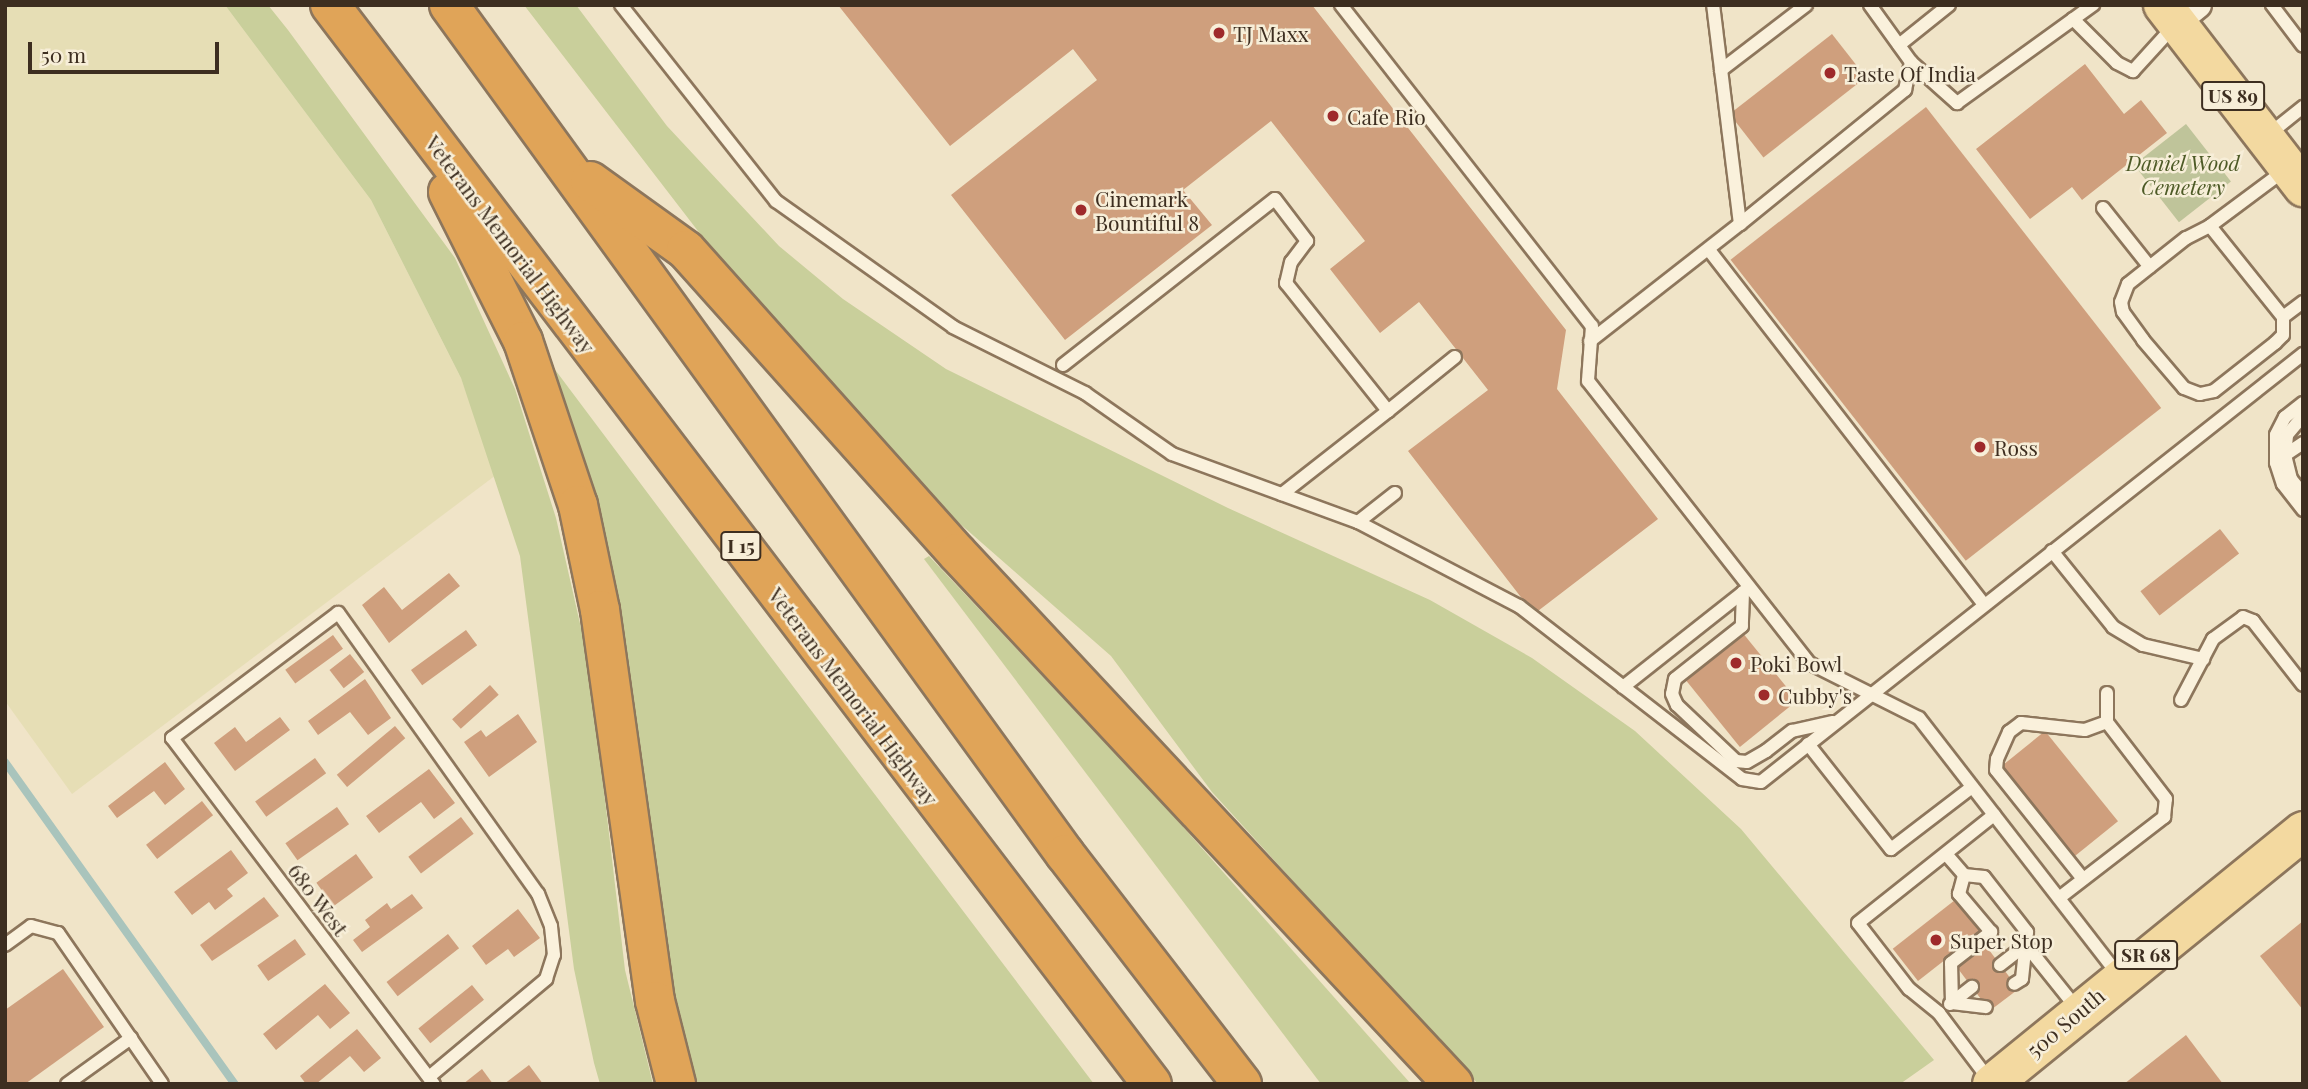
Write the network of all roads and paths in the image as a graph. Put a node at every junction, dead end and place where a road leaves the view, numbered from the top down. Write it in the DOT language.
graph roads {
  1 [pos="449,5"];
  2 [pos="621,5"];
  3 [pos="1341,5"];
  4 [pos="1713,5"];
  5 [pos="1806,5"];
  6 [pos="1870,5"];
  7 [pos="1950,5"];
  8 [pos="2093,5"];
  9 [pos="2291,5"];
  10 [pos="330,6"];
  11 [pos="2276,10"];
  12 [pos="2179,11"];
  13 [pos="2073,19"];
  14 [pos="1899,45"];
  15 [pos="2303,46"];
  16 [pos="1911,62"];
  17 [pos="1721,70"];
  18 [pos="2303,107"];
  19 [pos="2265,138"];
  20 [pos="563,162"];
  21 [pos="2299,180"];
  22 [pos="2103,208"];
  23 [pos="1740,224"];
  24 [pos="2210,226"];
  25 [pos="1709,250"];
  26 [pos="2150,267"];
  27 [pos="2303,302"];
  28 [pos="2283,317"];
  29 [pos="1590,341"];
  30 [pos="2303,354"];
  31 [pos="1455,357"];
  32 [pos="1063,365"];
  33 [pos="2303,403"];
  34 [pos="1388,411"];
  35 [pos="2303,416"];
  36 [pos="2303,443"];
  37 [pos="2286,455"];
  38 [pos="1395,493"];
  39 [pos="1282,494"];
  40 [pos="2303,494"];
  41 [pos="2303,510"];
  42 [pos="1358,522"];
  43 [pos="2052,551"];
  44 [pos="1746,590"];
  45 [pos="1984,604"];
  46 [pos="2203,659"];
  47 [pos="2303,685"];
  48 [pos="1623,687"];
  49 [pos="2107,693"];
  50 [pos="1870,695"];
  51 [pos="2181,700"];
  52 [pos="1836,722"];
  53 [pos="2108,722"];
  54 [pos="1808,744"];
  55 [pos="1972,787"];
  56 [pos="1994,816"];
  57 [pos="2303,831"];
  58 [pos="1946,853"];
  59 [pos="1964,875"];
  60 [pos="2083,879"];
  61 [pos="2059,898"];
  62 [pos="5,944"];
  63 [pos="2026,945"];
  64 [pos="2000,965"];
  65 [pos="2119,976"];
  66 [pos="2014,984"];
  67 [pos="1972,987"];
  68 [pos="1952,1003"];
  69 [pos="1986,1007"];
  70 [pos="2078,1010"];
  71 [pos="1939,1013"];
  72 [pos="131,1038"];
  73 [pos="431,1080"];
  74 [pos="67,1084"];
  75 [pos="162,1084"];
  76 [pos="676,1084"];
  77 [pos="1152,1084"];
  78 [pos="1242,1084"];
  79 [pos="1452,1084"];
  80 [pos="1992,1084"];
  1 -- 20 [label="highway"];
  2 -- 39 [label="lane"];
  3 -- 29 [label="lane"];
  4 -- 17 [label="lane"];
  5 -- 17 [label="lane"];
  6 -- 14 [label="lane"];
  7 -- 14 [label="lane"];
  8 -- 13 [label="lane"];
  9 -- 11 [label="lane"];
  10 -- 76 [label="highway"];
  10 -- 77 [label="highway, Veterans Memorial Highway / I 15"];
  11 -- 15 [label="lane"];
  12 -- 13 [label="lane"];
  12 -- 19 [label="main road, US 89"];
  13 -- 16 [label="lane"];
  14 -- 16 [label="lane"];
  16 -- 23 [label="lane"];
  17 -- 23 [label="lane"];
  18 -- 19 [label="lane"];
  19 -- 21 [label="main road, US 89"];
  20 -- 78 [label="highway"];
  20 -- 79 [label="highway"];
  21 -- 24 [label="lane"];
  22 -- 26 [label="lane"];
  23 -- 25 [label="lane"];
  24 -- 26 [label="lane"];
  24 -- 28 [label="lane"];
  25 -- 29 [label="lane"];
  25 -- 45 [label="lane"];
  26 -- 28 [label="lane"];
  27 -- 28 [label="lane"];
  29 -- 44 [label="lane"];
  30 -- 43 [label="lane"];
  31 -- 34 [label="lane"];
  32 -- 34 [label="lane"];
  33 -- 41 [label="lane"];
  34 -- 39 [label="lane"];
  35 -- 37 [label="lane"];
  36 -- 37 [label="lane"];
  37 -- 40 [label="lane"];
  38 -- 42 [label="lane"];
  39 -- 42 [label="lane"];
  42 -- 48 [label="lane"];
  43 -- 45 [label="lane"];
  43 -- 46 [label="lane"];
  44 -- 48 [label="lane"];
  44 -- 50 [label="lane"];
  44 -- 52 [label="lane"];
  45 -- 50 [label="lane"];
  46 -- 47 [label="lane"];
  46 -- 51 [label="lane"];
  48 -- 54 [label="lane"];
  49 -- 53 [label="lane"];
  50 -- 52 [label="lane"];
  50 -- 55 [label="lane"];
  52 -- 54 [label="lane"];
  53 -- 60 [label="lane"];
  53 -- 60 [label="lane"];
  54 -- 55 [label="lane"];
  55 -- 56 [label="lane"];
  56 -- 58 [label="lane"];
  56 -- 61 [label="lane"];
  57 -- 65 [label="main road, 500 South / SR 68"];
  58 -- 59 [label="lane"];
  58 -- 71 [label="lane"];
  59 -- 63 [label="lane"];
  59 -- 68 [label="lane"];
  60 -- 61 [label="lane"];
  61 -- 65 [label="lane"];
  62 -- 72 [label="lane"];
  63 -- 64 [label="lane"];
  63 -- 66 [label="lane"];
  63 -- 70 [label="lane"];
  65 -- 70 [label="main road, 500 South / SR 68"];
  67 -- 68 [label="lane"];
  68 -- 69 [label="lane"];
  68 -- 71 [label="lane"];
  70 -- 80 [label="main road, 500 South / SR 68"];
  71 -- 80 [label="lane"];
  72 -- 74 [label="lane"];
  72 -- 75 [label="lane"];
  73 -- 73 [label="lane, 680 West"];
}
